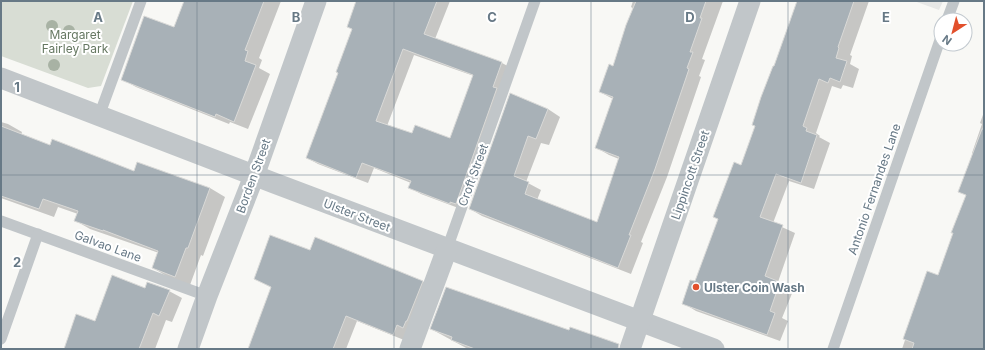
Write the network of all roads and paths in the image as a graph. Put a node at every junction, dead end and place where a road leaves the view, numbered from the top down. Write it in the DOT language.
graph roads {
  1 [pos="141,1"];
  2 [pos="316,1"];
  3 [pos="535,1"];
  4 [pos="750,1"];
  5 [pos="954,1"];
  6 [pos="950,12"];
  7 [pos="936,52"];
  8 [pos="1,78"];
  9 [pos="99,116"];
  10 [pos="254,176"];
  11 [pos="1,221"];
  12 [pos="38,234"];
  13 [pos="447,249"];
  14 [pos="206,296"];
  15 [pos="640,321"];
  16 [pos="1,339"];
  17 [pos="188,349"];
  18 [pos="410,349"];
  19 [pos="630,349"];
  20 [pos="714,349"];
  21 [pos="832,349"];
  1 -- 9 [label="lane"];
  2 -- 10 [label="street, Borden Street"];
  3 -- 13 [label="lane, Croft Street"];
  4 -- 15 [label="street, Lippincott Street"];
  5 -- 6 [label="lane"];
  7 -- 21 [label="lane, Antonio Fernandes Lane"];
  8 -- 9 [label="street, Ulster Street"];
  9 -- 10 [label="street, Ulster Street"];
  10 -- 13 [label="street, Ulster Street"];
  10 -- 14 [label="street, Borden Street"];
  11 -- 12 [label="lane, Galvao Lane"];
  12 -- 14 [label="lane, Galvao Lane"];
  12 -- 16 [label="lane"];
  13 -- 15 [label="street, Ulster Street"];
  13 -- 18 [label="street, Croft Street"];
  14 -- 17 [label="street, Borden Street"];
  15 -- 19 [label="street, Lippincott Street"];
  15 -- 20 [label="street, Ulster Street"];
}
